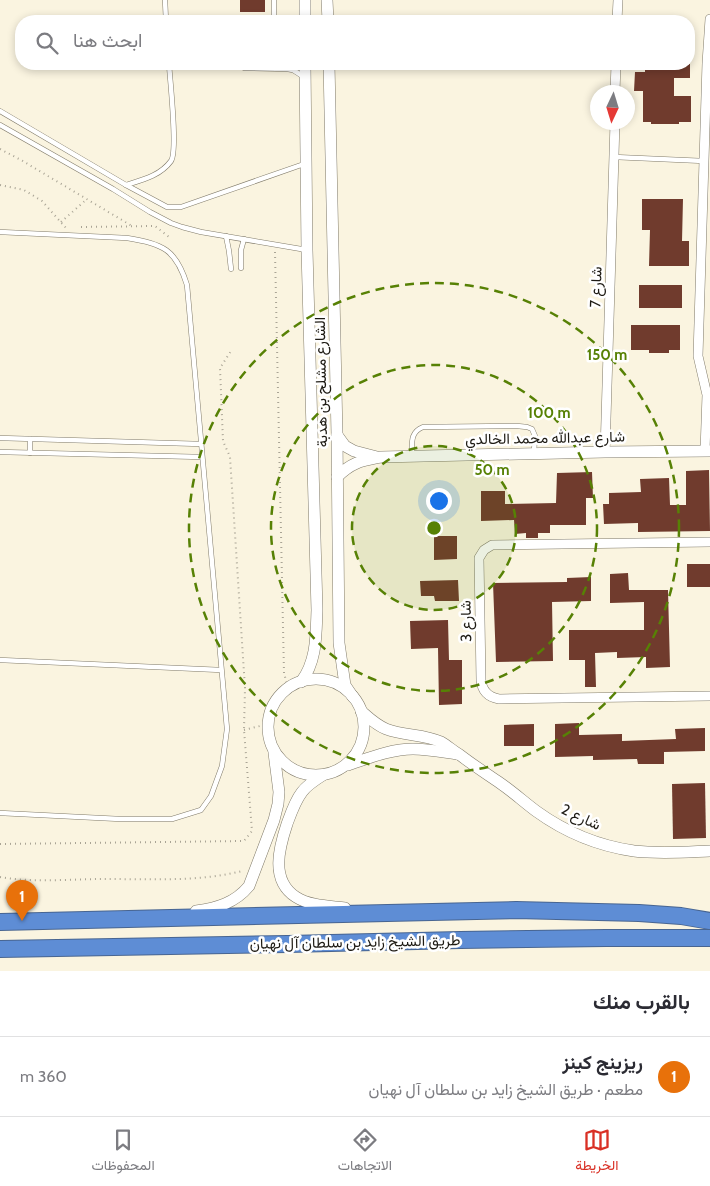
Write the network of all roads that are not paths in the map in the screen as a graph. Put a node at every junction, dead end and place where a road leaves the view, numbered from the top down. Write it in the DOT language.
graph roads {
  1 [pos="165,0"];
  2 [pos="274,0"];
  3 [pos="305,0"];
  4 [pos="328,0"];
  5 [pos="618,0"];
  6 [pos="166,15"];
  7 [pos="274,15"];
  8 [pos="305,15"];
  9 [pos="327,15"];
  10 [pos="617,15"];
  11 [pos="710,19"];
  12 [pos="169,70"];
  13 [pos="293,70"];
  14 [pos="305,70"];
  15 [pos="328,70"];
  16 [pos="616,70"];
  17 [pos="305,78"];
  18 [pos="615,85"];
  19 [pos="0,111"];
  20 [pos="0,125"];
  21 [pos="615,130"];
  22 [pos="614,157"];
  23 [pos="704,161"];
  24 [pos="305,164"];
  25 [pos="126,185"];
  26 [pos="0,232"];
  27 [pos="226,236"];
  28 [pos="244,239"];
  29 [pos="307,250"];
  30 [pos="241,268"];
  31 [pos="231,269"];
  32 [pos="337,435"];
  33 [pos="0,438"];
  34 [pos="30,439"];
  35 [pos="201,444"];
  36 [pos="707,451"];
  37 [pos="0,452"];
  38 [pos="605,452"];
  39 [pos="30,453"];
  40 [pos="534,454"];
  41 [pos="412,456"];
  42 [pos="202,457"];
  43 [pos="381,457"];
  44 [pos="337,477"];
  45 [pos="710,542"];
  46 [pos="0,660"];
  47 [pos="221,670"];
  48 [pos="301,682"];
  49 [pos="710,696"];
  50 [pos="353,697"];
  51 [pos="361,712"];
  52 [pos="274,751"];
  53 [pos="458,755"];
  54 [pos="344,766"];
  55 [pos="323,775"];
  56 [pos="0,813"];
  57 [pos="710,851"];
  58 [pos="392,912"];
  59 [pos="153,919"];
  60 [pos="710,921"];
  61 [pos="0,922"];
  62 [pos="710,938"];
  63 [pos="0,948"];
  1 -- 6 [label="lane"];
  2 -- 7 [label="lane"];
  3 -- 8 [label="street"];
  4 -- 9 [label="street"];
  5 -- 10 [label="street"];
  11 -- 23 [label="street"];
  12 -- 25 [label="lane"];
  13 -- 17 [label="lane"];
  14 -- 17 [label="street, الشارع مشلح بن هدبة"];
  15 -- 32 [label="street, الشارع مشلح بن هدبة"];
  16 -- 18 [label="street"];
  17 -- 24 [label="street, الشارع مشلح بن هدبة"];
  19 -- 25 [label="lane"];
  20 -- 27 [label="lane"];
  21 -- 22 [label="street, شارع 7"];
  22 -- 23 [label="lane"];
  22 -- 38 [label="street, شارع 7"];
  23 -- 36 [label="street"];
  24 -- 25 [label="lane"];
  24 -- 29 [label="street, الشارع مشلح بن هدبة"];
  26 -- 35 [label="lane"];
  27 -- 28 [label="lane"];
  27 -- 31 [label="lane"];
  28 -- 29 [label="lane"];
  28 -- 30 [label="lane"];
  29 -- 48 [label="street, الشارع مشلح بن هدبة"];
  32 -- 43 [label="street, شارع عبدالله محمد الخالدي"];
  32 -- 44 [label="street, الشارع مشلح بن هدبة"];
  33 -- 34 [label="lane"];
  34 -- 35 [label="lane"];
  34 -- 39 [label="lane"];
  35 -- 42 [label="lane"];
  36 -- 38 [label="street, شارع عبدالله محمد الخالدي"];
  37 -- 39 [label="lane"];
  38 -- 40 [label="street, شارع عبدالله محمد الخالدي"];
  39 -- 42 [label="lane"];
  40 -- 41 [label="street, شارع عبدالله محمد الخالدي"];
  40 -- 41 [label="lane"];
  41 -- 43 [label="street, شارع عبدالله محمد الخالدي"];
  42 -- 47 [label="lane"];
  43 -- 44 [label="street, شارع عبدالله محمد الخالدي"];
  44 -- 50 [label="street, الشارع مشلح بن هدبة"];
  45 -- 49 [label="street, شارع 3"];
  46 -- 47 [label="lane"];
  47 -- 56 [label="lane"];
  48 -- 50 [label="street"];
  48 -- 52 [label="street"];
  50 -- 51 [label="street"];
  51 -- 53 [label="street, شارع 2"];
  51 -- 54 [label="street"];
  52 -- 55 [label="street"];
  52 -- 59 [label="street"];
  53 -- 54 [label="street, شارع 2"];
  53 -- 57 [label="street, شارع 2"];
  54 -- 55 [label="street"];
  55 -- 58 [label="street"];
  58 -- 59 [label="highway"];
  58 -- 60 [label="highway"];
  59 -- 61 [label="highway"];
  62 -- 63 [label="highway, طريق الشيخ زايد بن سلطان آل نهيان"];
}
